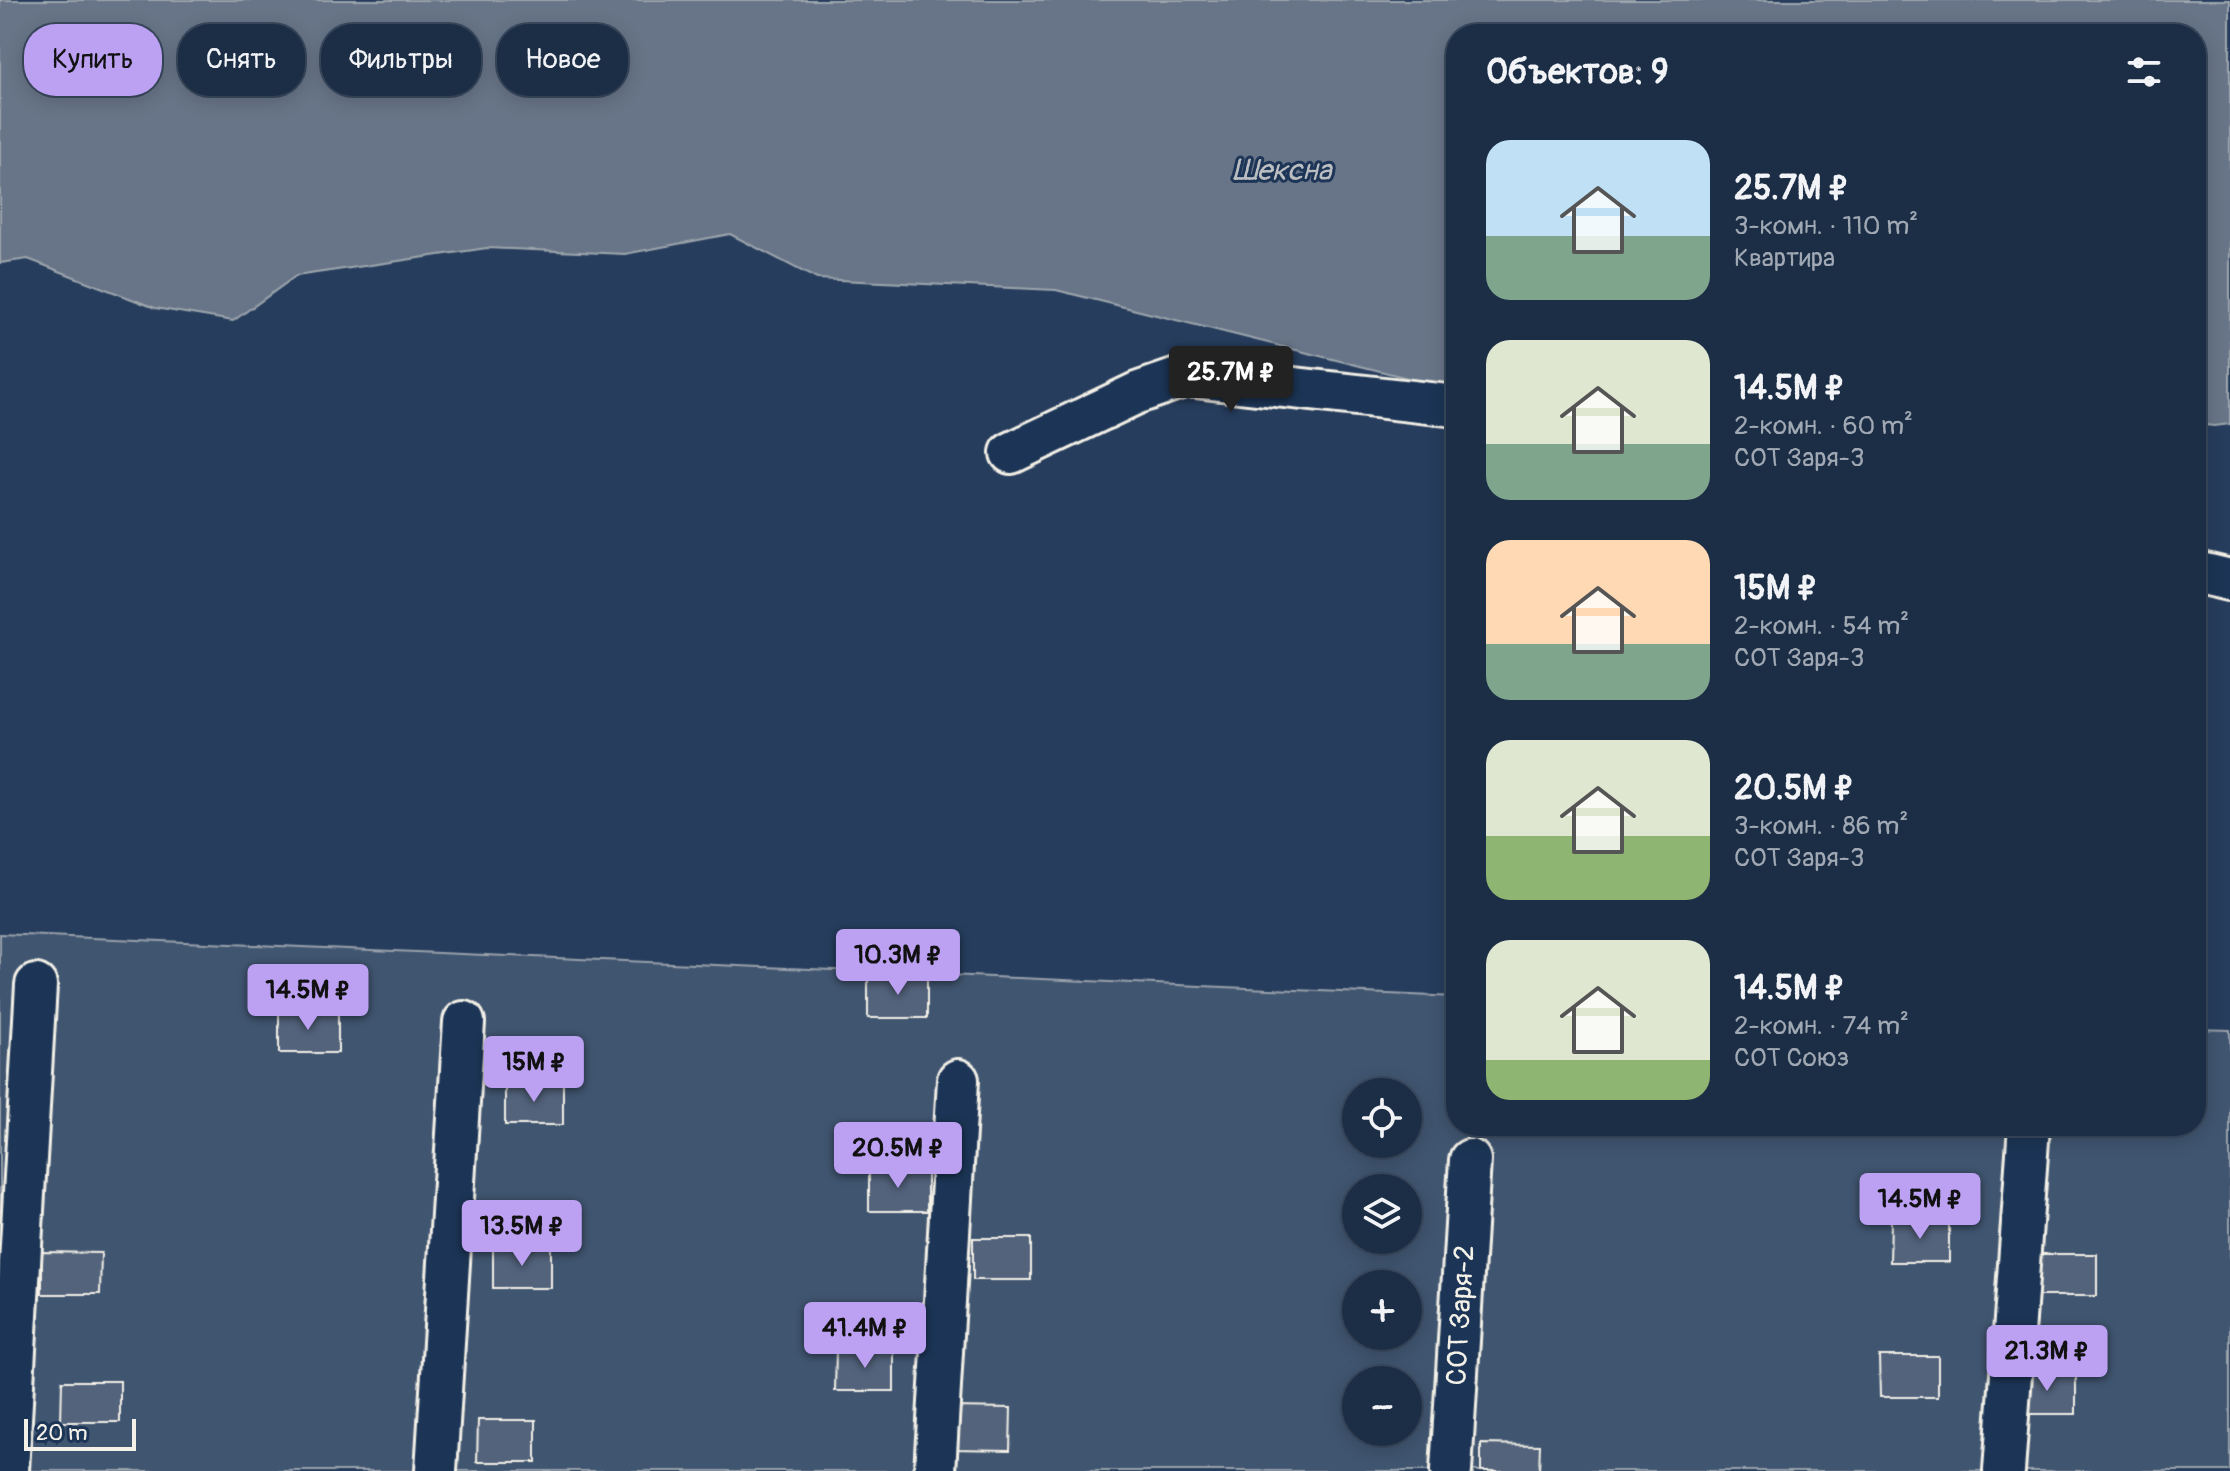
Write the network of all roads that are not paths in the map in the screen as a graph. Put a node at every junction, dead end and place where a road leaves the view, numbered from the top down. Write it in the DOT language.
graph roads {
  1 [pos="1446,405"];
  2 [pos="1011,453"];
  3 [pos="2206,574"];
  4 [pos="2230,580"];
  5 [pos="36,985"];
  6 [pos="464,1022"];
  7 [pos="958,1080"];
  8 [pos="2028,1136"];
  9 [pos="1470,1160"];
  10 [pos="8,1471"];
  11 [pos="436,1471"];
  12 [pos="935,1471"];
  13 [pos="1451,1471"];
  14 [pos="2004,1471"];
  1 -- 2 [label="street"];
  3 -- 4 [label="street"];
  5 -- 10 [label="street"];
  6 -- 11 [label="street"];
  7 -- 12 [label="street"];
  8 -- 14 [label="street"];
  9 -- 13 [label="street, СОТ Заря-2"];
}
